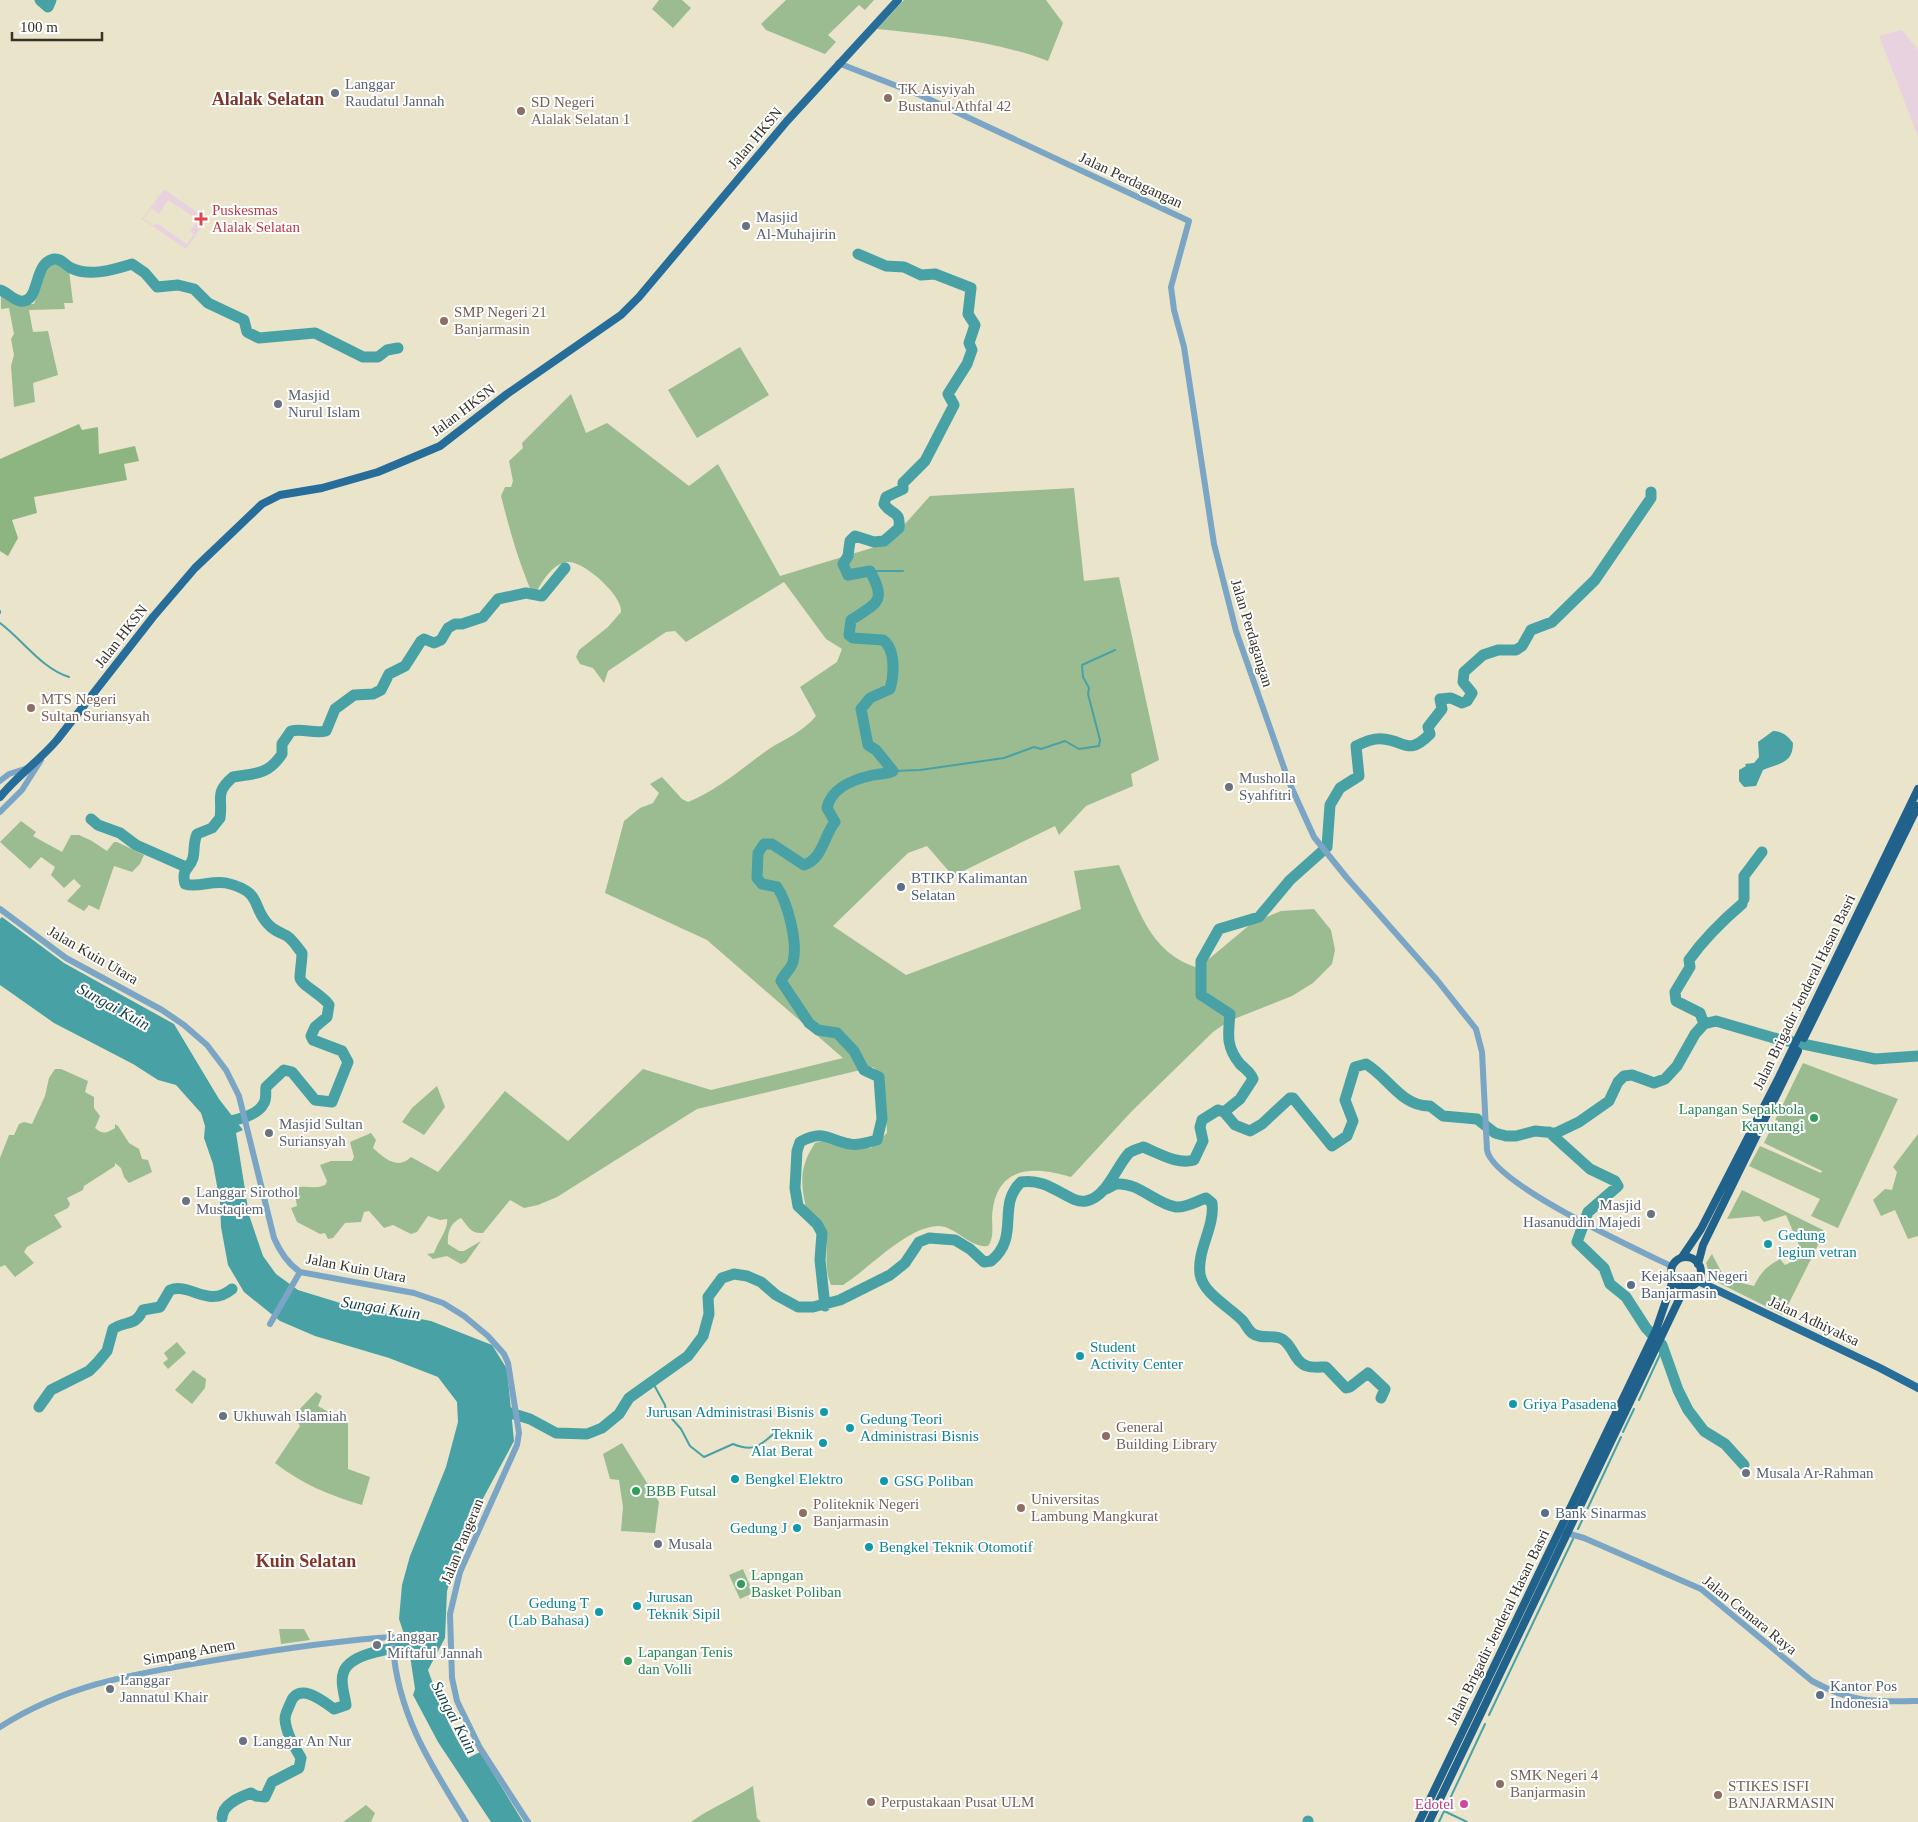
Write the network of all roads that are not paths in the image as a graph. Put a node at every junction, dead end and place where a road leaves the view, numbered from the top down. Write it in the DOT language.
graph roads {
  1 [pos="898,0"];
  2 [pos="838,63"];
  3 [pos="41,759"];
  4 [pos="28,768"];
  5 [pos="0,782"];
  6 [pos="1918,789"];
  7 [pos="1,796"];
  8 [pos="1918,806"];
  9 [pos="0,812"];
  10 [pos="1900,835"];
  11 [pos="0,909"];
  12 [pos="1760,1121"];
  13 [pos="1682,1257"];
  14 [pos="1698,1264"];
  15 [pos="1672,1266"];
  16 [pos="299,1274"];
  17 [pos="1673,1280"];
  18 [pos="1698,1281"];
  19 [pos="1685,1287"];
  20 [pos="272,1321"];
  21 [pos="1659,1331"];
  22 [pos="1918,1388"];
  23 [pos="1617,1420"];
  24 [pos="519,1433"];
  25 [pos="1559,1531"];
  26 [pos="1568,1533"];
  27 [pos="392,1637"];
  28 [pos="393,1650"];
  29 [pos="1493,1668"];
  30 [pos="1502,1672"];
  31 [pos="1489,1678"];
  32 [pos="1497,1682"];
  33 [pos="1918,1701"];
  34 [pos="0,1727"];
  35 [pos="466,1822"];
  36 [pos="528,1822"];
  37 [pos="1419,1822"];
  38 [pos="1429,1822"];
  1 -- 2 [label="main road, Jalan HKSN"];
  2 -- 3 [label="main road, Jalan HKSN"];
  2 -- 15 [label="street, Jalan Perdagangan"];
  3 -- 4 [label="main road"];
  3 -- 9 [label="street, Jalan HKSN"];
  4 -- 5 [label="street"];
  4 -- 7 [label="main road"];
  6 -- 10 [label="highway, Jalan Brigadir Jenderal Hasan Basri"];
  8 -- 10 [label="highway, Jalan Brigadir Jenderal Hasan Basri"];
  10 -- 12 [label="highway, Jalan Brigadir Jenderal Hasan Basri"];
  11 -- 16 [label="street, Jalan Kuin Utara"];
  12 -- 13 [label="highway, Jalan Brigadir Jenderal Hasan Basri"];
  12 -- 14 [label="highway, Jalan Brigadir Jenderal Hasan Basri"];
  13 -- 14 [label="highway"];
  13 -- 15 [label="highway"];
  14 -- 18 [label="highway"];
  15 -- 17 [label="highway"];
  16 -- 20 [label="street"];
  16 -- 24 [label="street, Jalan Kuin Utara"];
  17 -- 19 [label="highway"];
  17 -- 21 [label="highway, Jalan Brigadir Jenderal Hasan Basri"];
  18 -- 19 [label="highway"];
  18 -- 22 [label="main road, Jalan Adhiyaksa"];
  19 -- 21 [label="highway, Jalan Brigadir Jenderal Hasan Basri"];
  21 -- 23 [label="highway, Jalan Brigadir Jenderal Hasan Basri"];
  23 -- 25 [label="highway, Jalan Brigadir Jenderal Hasan Basri"];
  23 -- 26 [label="highway, Jalan Brigadir Jenderal Hasan Basri"];
  24 -- 36 [label="street, Jalan Pangeran"];
  25 -- 26 [label="street, Jalan Cemara Raya"];
  25 -- 29 [label="highway, Jalan Brigadir Jenderal Hasan Basri"];
  26 -- 30 [label="highway, Jalan Brigadir Jenderal Hasan Basri"];
  26 -- 33 [label="street, Jalan Cemara Raya"];
  27 -- 34 [label="street, Simpang Anem"];
  28 -- 35 [label="street"];
  29 -- 30 [label="highway"];
  29 -- 31 [label="highway, Jalan Brigadir Jenderal Hasan Basri"];
  30 -- 32 [label="highway, Jalan Brigadir Jenderal Hasan Basri"];
  31 -- 32 [label="highway"];
  31 -- 37 [label="highway, Jalan Brigadir Jenderal Hasan Basri"];
  32 -- 38 [label="highway, Jalan Brigadir Jenderal Hasan Basri"];
}
